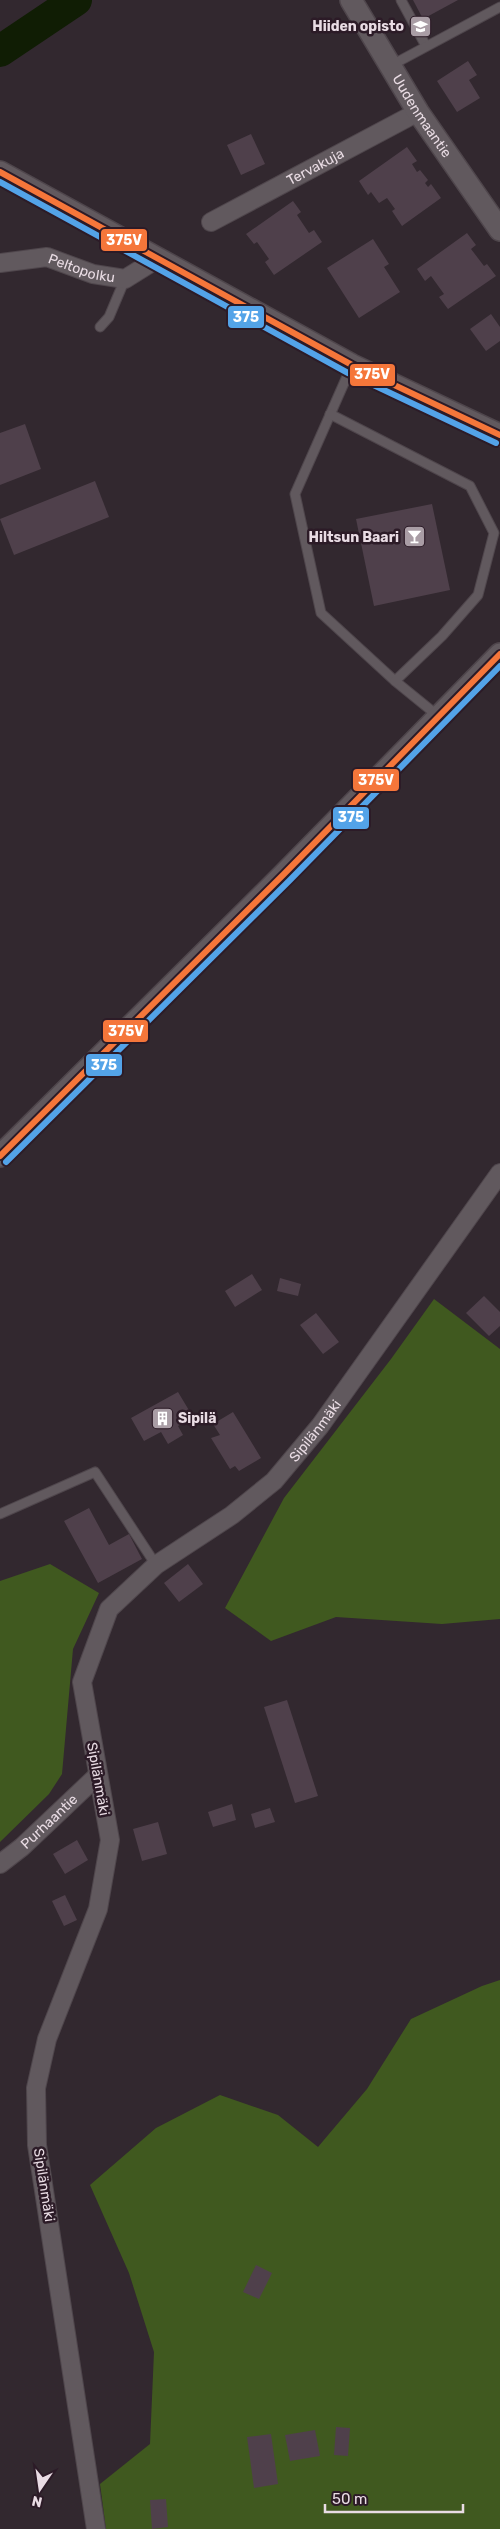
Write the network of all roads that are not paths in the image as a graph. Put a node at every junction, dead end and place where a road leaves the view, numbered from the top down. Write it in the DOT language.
graph roads {
  1 [pos="351,0"];
  2 [pos="401,0"];
  3 [pos="500,7"];
  4 [pos="426,46"];
  5 [pos="390,66"];
  6 [pos="418,112"];
  7 [pos="0,172"];
  8 [pos="211,222"];
  9 [pos="500,230"];
  10 [pos="157,259"];
  11 [pos="0,264"];
  12 [pos="125,279"];
  13 [pos="100,327"];
  14 [pos="352,365"];
  15 [pos="330,414"];
  16 [pos="500,435"];
  17 [pos="500,654"];
  18 [pos="395,681"];
  19 [pos="440,718"];
  20 [pos="0,1156"];
  21 [pos="500,1173"];
  22 [pos="0,1514"];
  23 [pos="156,1565"];
  24 [pos="97,1776"];
  25 [pos="0,1864"];
  26 [pos="96,2529"];
  1 -- 5 [label="street, Uudenmaantie"];
  2 -- 4 [label="lane"];
  3 -- 4 [label="lane"];
  4 -- 5 [label="lane"];
  5 -- 6 [label="street, Uudenmaantie"];
  6 -- 8 [label="street, Tervakuja"];
  6 -- 9 [label="street, Uudenmaantie"];
  7 -- 10 [label="street"];
  10 -- 12 [label="street, Peltopolku"];
  10 -- 14 [label="street"];
  11 -- 12 [label="street, Peltopolku"];
  12 -- 13 [label="lane"];
  14 -- 15 [label="lane"];
  14 -- 16 [label="street"];
  15 -- 18 [label="lane"];
  15 -- 18 [label="lane"];
  17 -- 19 [label="street"];
  18 -- 19 [label="lane"];
  19 -- 20 [label="street"];
  21 -- 23 [label="street, Sipilänmäki"];
  22 -- 23 [label="lane"];
  23 -- 24 [label="street, Sipilänmäki"];
  24 -- 25 [label="street, Purhaantie"];
  24 -- 26 [label="street, Sipilänmäki"];
}
